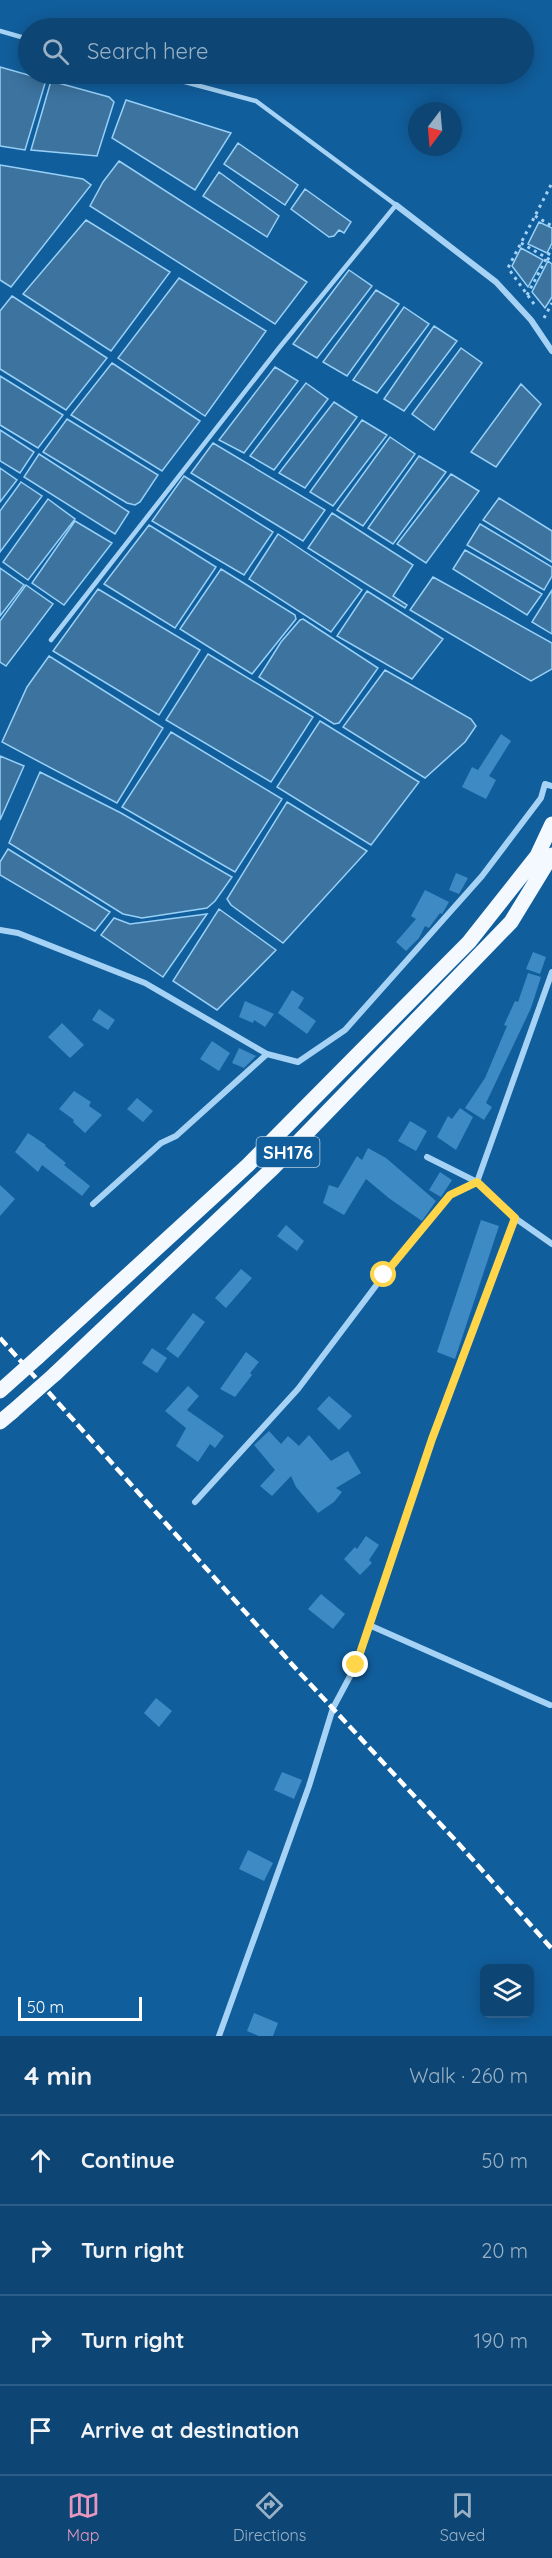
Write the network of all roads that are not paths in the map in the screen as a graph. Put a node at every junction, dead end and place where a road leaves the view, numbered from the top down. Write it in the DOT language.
graph roads {
  1 [pos="0,31"];
  2 [pos="18,36"];
  3 [pos="192,84"];
  4 [pos="396,205"];
  5 [pos="552,351"];
  6 [pos="51,640"];
  7 [pos="552,786"];
  8 [pos="552,824"];
  9 [pos="552,855"];
  10 [pos="0,930"];
  11 [pos="552,972"];
  12 [pos="267,1054"];
  13 [pos="427,1157"];
  14 [pos="477,1182"];
  15 [pos="93,1204"];
  16 [pos="515,1218"];
  17 [pos="552,1245"];
  18 [pos="0,1390"];
  19 [pos="6,1417"];
  20 [pos="195,1502"];
  21 [pos="369,1625"];
  22 [pos="550,1705"];
  23 [pos="219,2036"];
  1 -- 2 [label="lane"];
  3 -- 4 [label="lane"];
  4 -- 5 [label="street"];
  4 -- 6 [label="lane"];
  7 -- 12 [label="street"];
  8 -- 18 [label="main road, bridge"];
  9 -- 19 [label="main road, SH176, bridge"];
  10 -- 12 [label="street"];
  11 -- 14 [label="street"];
  12 -- 15 [label="street"];
  13 -- 14 [label="street"];
  14 -- 16 [label="street"];
  14 -- 20 [label="street"];
  16 -- 17 [label="street"];
  16 -- 21 [label="street"];
  21 -- 22 [label="street"];
  21 -- 23 [label="street"];
}
